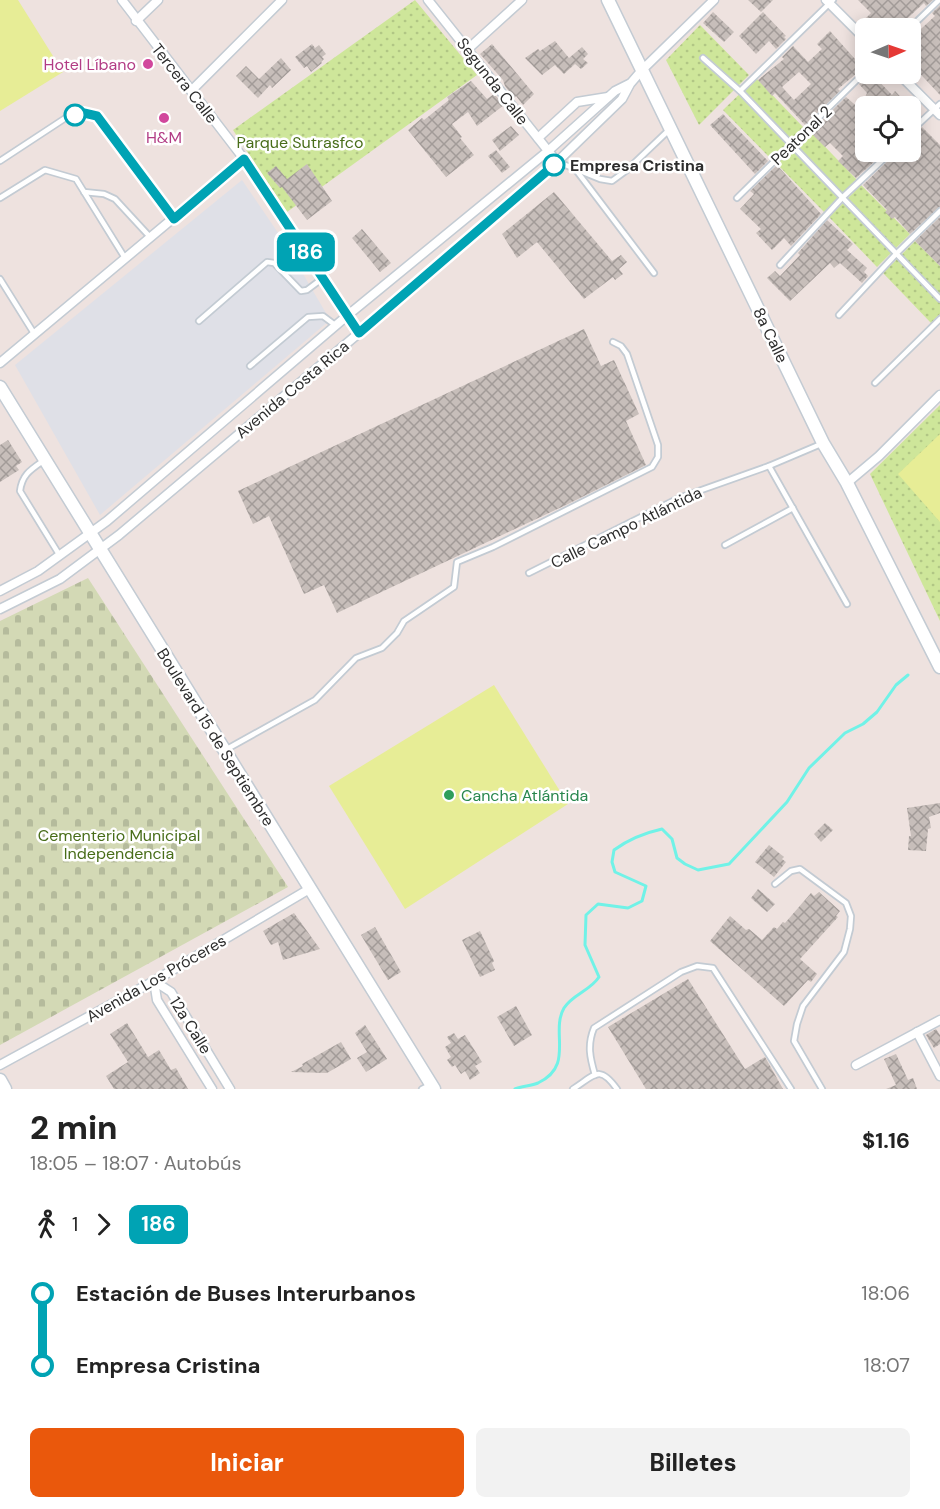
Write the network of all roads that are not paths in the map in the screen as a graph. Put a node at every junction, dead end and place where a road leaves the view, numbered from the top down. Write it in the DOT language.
graph roads {
  1 [pos="122,0"];
  2 [pos="158,0"];
  3 [pos="282,0"];
  4 [pos="428,0"];
  5 [pos="522,0"];
  6 [pos="608,0"];
  7 [pos="714,0"];
  8 [pos="939,0"];
  9 [pos="829,1"];
  10 [pos="920,18"];
  11 [pos="136,21"];
  12 [pos="855,28"];
  13 [pos="468,49"];
  14 [pos="703,58"];
  15 [pos="642,70"];
  16 [pos="855,82"];
  17 [pos="630,84"];
  18 [pos="910,84"];
  19 [pos="191,91"];
  20 [pos="740,91"];
  21 [pos="609,97"];
  22 [pos="938,109"];
  23 [pos="921,123"];
  24 [pos="670,129"];
  25 [pos="538,138"];
  26 [pos="792,144"];
  27 [pos="548,151"];
  28 [pos="244,159"];
  29 [pos="0,162"];
  30 [pos="557,162"];
  31 [pos="881,162"];
  32 [pos="576,169"];
  33 [pos="84,192"];
  34 [pos="0,198"];
  35 [pos="737,198"];
  36 [pos="843,198"];
  37 [pos="940,211"];
  38 [pos="174,219"];
  39 [pos="151,238"];
  40 [pos="897,253"];
  41 [pos="126,260"];
  42 [pos="780,265"];
  43 [pos="654,273"];
  44 [pos="323,278"];
  45 [pos="0,279"];
  46 [pos="940,298"];
  47 [pos="348,315"];
  48 [pos="839,315"];
  49 [pos="940,319"];
  50 [pos="199,321"];
  51 [pos="335,325"];
  52 [pos="359,333"];
  53 [pos="35,336"];
  54 [pos="613,342"];
  55 [pos="0,363"];
  56 [pos="250,366"];
  57 [pos="875,383"];
  58 [pos="0,387"];
  59 [pos="940,395"];
  60 [pos="823,443"];
  61 [pos="45,459"];
  62 [pos="769,466"];
  63 [pos="847,483"];
  64 [pos="793,507"];
  65 [pos="91,533"];
  66 [pos="725,545"];
  67 [pos="100,549"];
  68 [pos="60,556"];
  69 [pos="529,573"];
  70 [pos="0,591"];
  71 [pos="847,604"];
  72 [pos="0,609"];
  73 [pos="940,667"];
  74 [pos="224,751"];
  75 [pos="775,884"];
  76 [pos="310,888"];
  77 [pos="154,981"];
  78 [pos="940,1020"];
  79 [pos="918,1032"];
  80 [pos="0,1065"];
  81 [pos="856,1065"];
  82 [pos="595,1075"];
  83 [pos="940,1076"];
  84 [pos="0,1080"];
  85 [pos="430,1088"];
  86 [pos="5,1089"];
  87 [pos="212,1089"];
  88 [pos="230,1089"];
  89 [pos="573,1089"];
  90 [pos="617,1089"];
  91 [pos="791,1089"];
  92 [pos="822,1089"];
  1 -- 11 [label="street, Tercera Calle"];
  2 -- 11 [label="street"];
  3 -- 19 [label="street"];
  4 -- 13 [label="street, Segunda Calle"];
  5 -- 13 [label="street"];
  6 -- 15 [label="street, 8a Calle"];
  7 -- 15 [label="street"];
  8 -- 10 [label="lane"];
  9 -- 12 [label="street"];
  9 -- 20 [label="lane"];
  11 -- 19 [label="street, Tercera Calle"];
  13 -- 25 [label="street, Segunda Calle"];
  14 -- 20 [label="lane"];
  15 -- 17 [label="street"];
  15 -- 24 [label="street, 8a Calle"];
  16 -- 26 [label="lane, Peatonal 2"];
  17 -- 21 [label="street, Avenida Costa Rica"];
  17 -- 30 [label="street, Avenida Costa Rica"];
  18 -- 22 [label="street"];
  19 -- 28 [label="street, Tercera Calle"];
  20 -- 26 [label="lane"];
  21 -- 25 [label="street"];
  21 -- 27 [label="street, Avenida Costa Rica"];
  22 -- 23 [label="lane"];
  24 -- 32 [label="lane"];
  24 -- 60 [label="street, 8a Calle"];
  25 -- 27 [label="street, Segunda Calle"];
  26 -- 35 [label="lane, Peatonal 2"];
  26 -- 36 [label="lane"];
  27 -- 30 [label="street, Segunda Calle"];
  27 -- 47 [label="street, Avenida Costa Rica"];
  28 -- 38 [label="street"];
  28 -- 44 [label="street, Tercera Calle"];
  29 -- 38 [label="lane"];
  30 -- 32 [label="lane"];
  30 -- 52 [label="street, Avenida Costa Rica"];
  31 -- 36 [label="lane"];
  32 -- 43 [label="lane"];
  33 -- 34 [label="lane"];
  33 -- 39 [label="lane"];
  33 -- 41 [label="lane"];
  36 -- 40 [label="lane"];
  36 -- 42 [label="lane"];
  37 -- 40 [label="lane"];
  38 -- 39 [label="street"];
  39 -- 41 [label="street"];
  40 -- 46 [label="lane"];
  40 -- 48 [label="lane"];
  41 -- 53 [label="street"];
  44 -- 47 [label="street, Tercera Calle"];
  44 -- 50 [label="lane"];
  45 -- 53 [label="lane"];
  47 -- 51 [label="street, Avenida Costa Rica"];
  47 -- 52 [label="street, Tercera Calle"];
  49 -- 57 [label="lane"];
  51 -- 56 [label="lane"];
  51 -- 65 [label="street, Avenida Costa Rica"];
  52 -- 67 [label="street, Avenida Costa Rica"];
  53 -- 55 [label="street"];
  54 -- 74 [label="lane"];
  58 -- 61 [label="street, Boulevard 15 de Septiembre"];
  59 -- 63 [label="street"];
  60 -- 62 [label="lane, Calle Campo Atlántida"];
  60 -- 63 [label="street, 8a Calle"];
  61 -- 65 [label="street, Boulevard 15 de Septiembre"];
  61 -- 68 [label="lane"];
  62 -- 64 [label="lane"];
  62 -- 69 [label="lane, Calle Campo Atlántida"];
  63 -- 73 [label="street, 8a Calle"];
  64 -- 66 [label="lane"];
  64 -- 71 [label="lane"];
  65 -- 67 [label="street, Boulevard 15 de Septiembre"];
  65 -- 68 [label="street, Avenida Costa Rica"];
  67 -- 72 [label="street, Avenida Costa Rica"];
  67 -- 74 [label="street, Boulevard 15 de Septiembre"];
  68 -- 70 [label="street, Avenida Costa Rica"];
  74 -- 76 [label="street, Boulevard 15 de Septiembre"];
  75 -- 92 [label="lane"];
  76 -- 77 [label="street, Avenida Los Próceres"];
  76 -- 85 [label="street, Boulevard 15 de Septiembre"];
  77 -- 80 [label="street, Avenida Los Próceres"];
  77 -- 87 [label="street, 12a Calle"];
  77 -- 88 [label="street, 12a Calle"];
  78 -- 79 [label="street"];
  79 -- 81 [label="street"];
  79 -- 83 [label="street"];
  82 -- 89 [label="lane"];
  82 -- 90 [label="lane"];
  82 -- 91 [label="lane"];
  84 -- 86 [label="street"];
}
